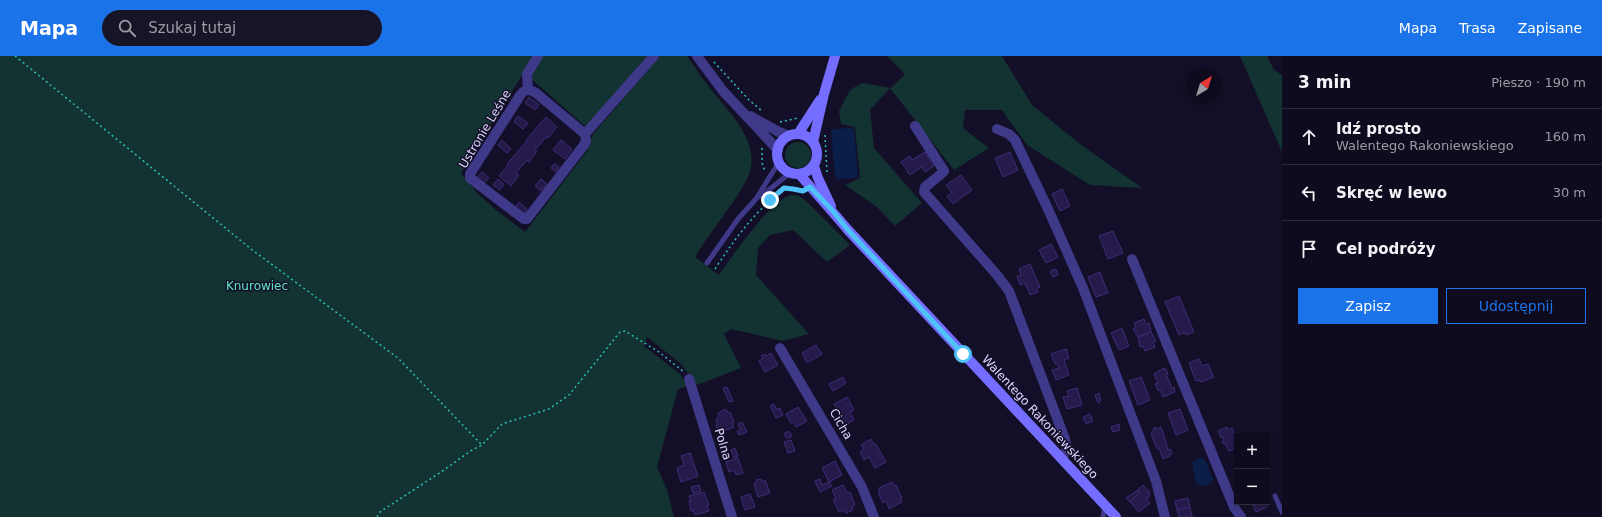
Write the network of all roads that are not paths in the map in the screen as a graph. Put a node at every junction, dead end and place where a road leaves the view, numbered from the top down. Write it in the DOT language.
graph roads {
  1 [pos="538,56"];
  2 [pos="654,56"];
  3 [pos="697,56"];
  4 [pos="835,56"];
  5 [pos="528,90"];
  6 [pos="824,94"];
  7 [pos="746,115"];
  8 [pos="914,126"];
  9 [pos="997,129"];
  10 [pos="585,134"];
  11 [pos="794,135"];
  12 [pos="813,142"];
  13 [pos="778,150"];
  14 [pos="779,162"];
  15 [pos="814,166"];
  16 [pos="795,174"];
  17 [pos="756,199"];
  18 [pos="832,210"];
  19 [pos="1132,259"];
  20 [pos="707,263"];
  21 [pos="780,348"];
  22 [pos="689,379"];
  23 [pos="1061,458"];
  24 [pos="1275,496"];
  25 [pos="1105,505"];
  26 [pos="1282,512"];
  27 [pos="732,517"];
  28 [pos="874,517"];
  29 [pos="1104,517"];
  30 [pos="1109,517"];
  31 [pos="1116,517"];
  32 [pos="1164,517"];
  33 [pos="1241,517"];
  1 -- 5 [label="street"];
  2 -- 10 [label="street, Ustronie Leśne"];
  3 -- 7 [label="street"];
  4 -- 6 [label="street"];
  5 -- 10 [label="street, Ustronie Leśne"];
  5 -- 10 [label="street, Ustronie Leśne"];
  6 -- 11 [label="street"];
  6 -- 12 [label="street"];
  7 -- 11 [label="street"];
  7 -- 13 [label="street"];
  8 -- 23 [label="street"];
  9 -- 32 [label="street"];
  11 -- 12 [label="street"];
  11 -- 13 [label="street"];
  12 -- 15 [label="street"];
  13 -- 14 [label="street"];
  14 -- 16 [label="street"];
  14 -- 17 [label="lane"];
  15 -- 16 [label="street"];
  15 -- 18 [label="street, Walentego Rakoniewskiego"];
  16 -- 17 [label="lane"];
  16 -- 18 [label="street, Walentego Rakoniewskiego"];
  17 -- 20 [label="lane"];
  18 -- 23 [label="street, Walentego Rakoniewskiego"];
  19 -- 33 [label="street"];
  21 -- 28 [label="street, Cicha"];
  22 -- 27 [label="street, Polna"];
  23 -- 25 [label="street, Walentego Rakoniewskiego"];
  24 -- 26 [label="lane"];
  25 -- 29 [label="lane"];
  25 -- 30 [label="street"];
  25 -- 31 [label="street, Walentego Rakoniewskiego"];
}
